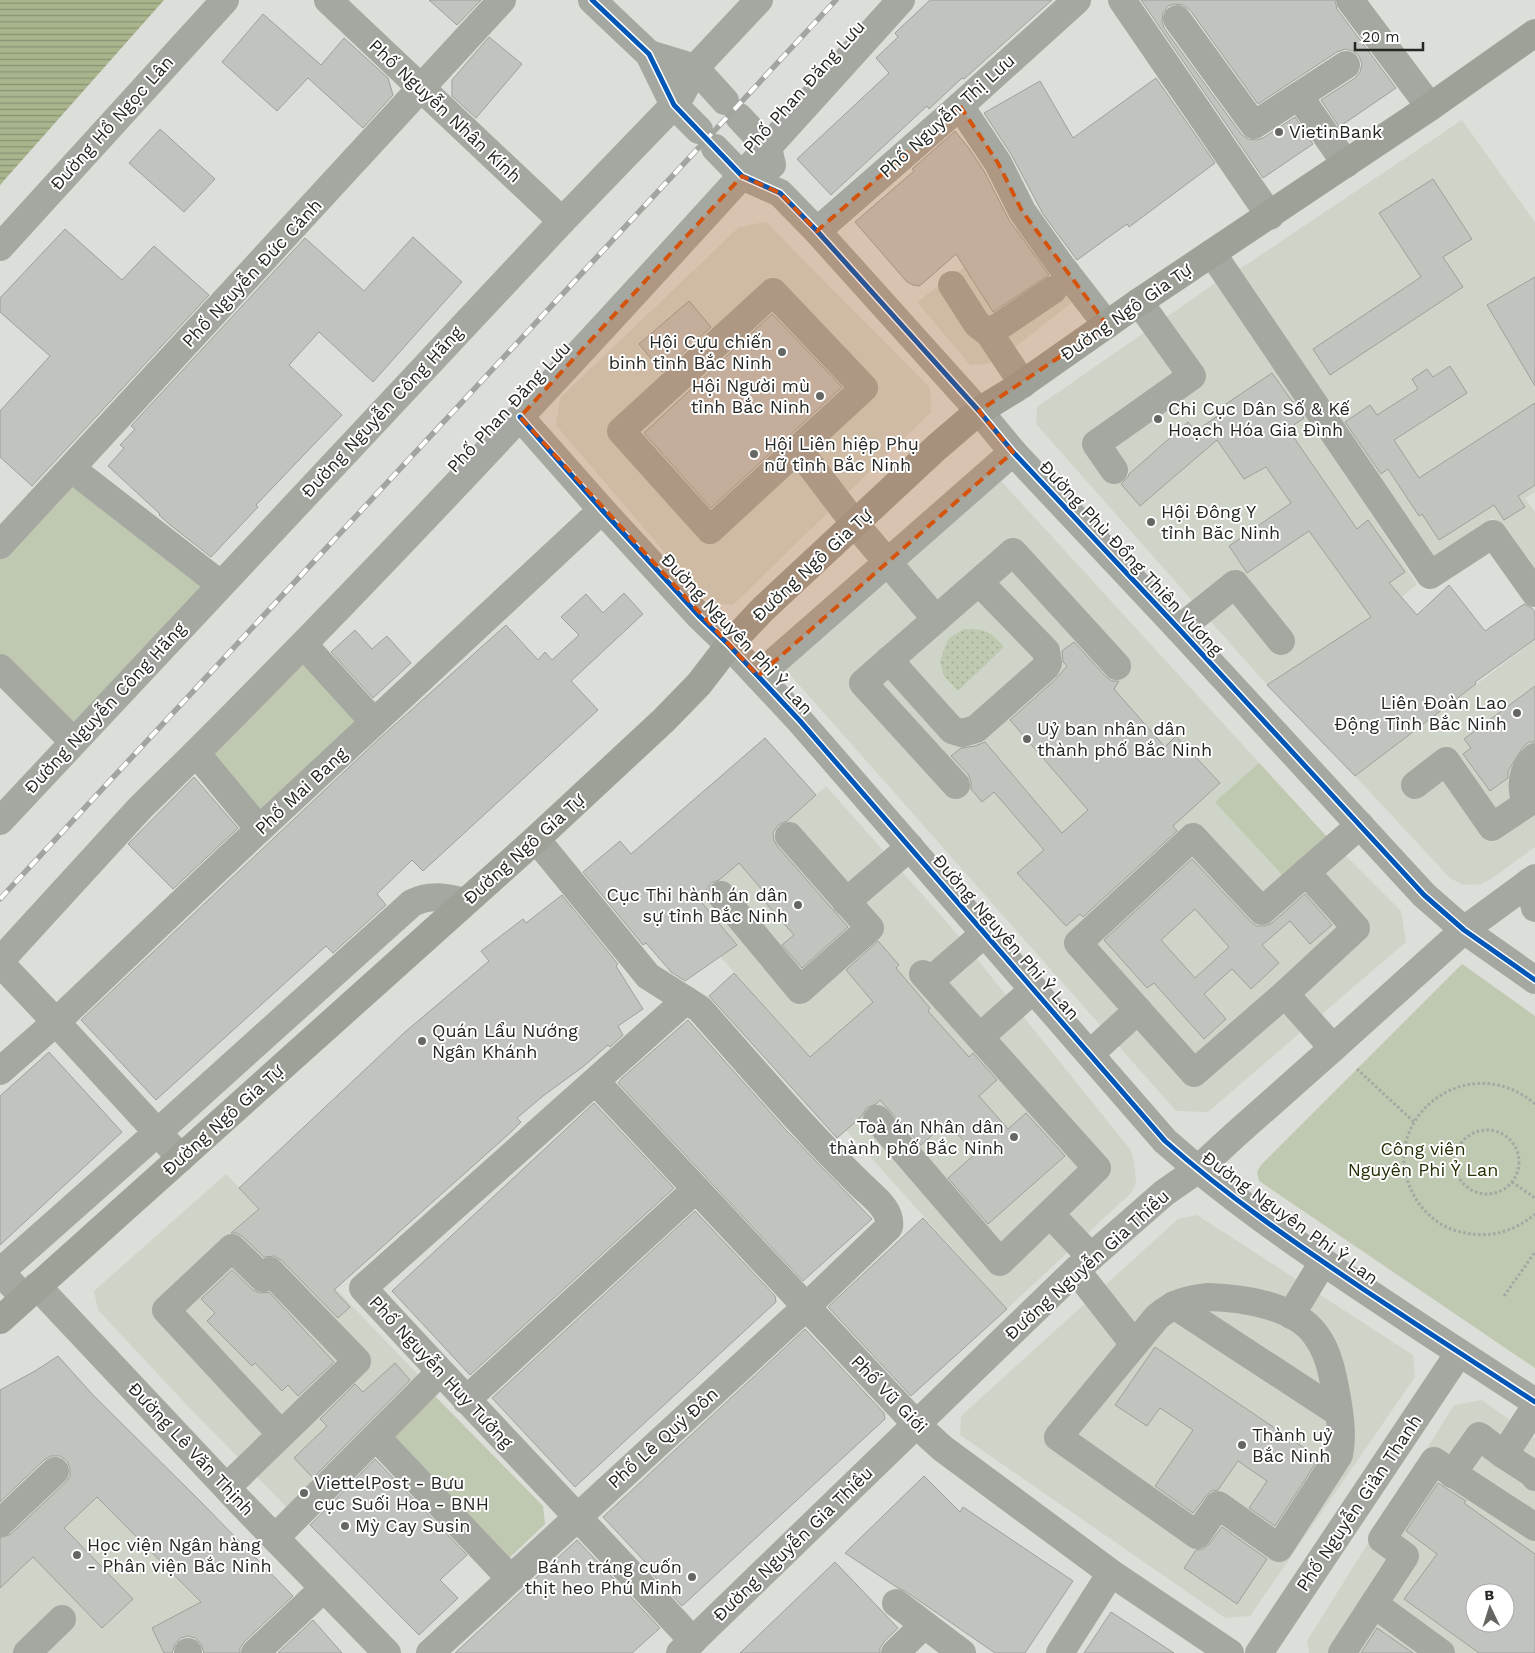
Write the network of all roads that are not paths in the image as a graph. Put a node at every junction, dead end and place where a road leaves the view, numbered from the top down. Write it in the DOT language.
graph roads {
  1 [pos="226,0"];
  2 [pos="328,0"];
  3 [pos="502,0"];
  4 [pos="592,0"];
  5 [pos="759,0"];
  6 [pos="902,0"];
  7 [pos="1076,0"];
  8 [pos="1122,0"];
  9 [pos="1350,0"];
  10 [pos="1177,19"];
  11 [pos="1535,33"];
  12 [pos="649,54"];
  13 [pos="1346,65"];
  14 [pos="696,68"];
  15 [pos="421,89"];
  16 [pos="1299,96"];
  17 [pos="674,105"];
  18 [pos="960,106"];
  19 [pos="1430,107"];
  20 [pos="768,148"];
  21 [pos="1346,164"];
  22 [pos="742,176"];
  23 [pos="780,193"];
  24 [pos="1270,216"];
  25 [pos="562,221"];
  26 [pos="817,231"];
  27 [pos="0,247"];
  28 [pos="1212,254"];
  29 [pos="952,285"];
  30 [pos="1053,290"];
  31 [pos="1139,302"];
  32 [pos="1107,325"];
  33 [pos="989,333"];
  34 [pos="1022,384"];
  35 [pos="979,411"];
  36 [pos="520,417"];
  37 [pos="798,449"];
  38 [pos="1013,452"];
  39 [pos="72,468"];
  40 [pos="1114,470"];
  41 [pos="602,510"];
  42 [pos="855,524"];
  43 [pos="2,540"];
  44 [pos="888,562"];
  45 [pos="979,582"];
  46 [pos="220,584"];
  47 [pos="1535,593"];
  48 [pos="936,619"];
  49 [pos="1179,629"];
  50 [pos="1281,641"];
  51 [pos="304,645"];
  52 [pos="730,645"];
  53 [pos="889,660"];
  54 [pos="1117,666"];
  55 [pos="0,668"];
  56 [pos="758,676"];
  57 [pos="374,722"];
  58 [pos="73,741"];
  59 [pos="196,753"];
  60 [pos="1535,757"];
  61 [pos="956,785"];
  62 [pos="1415,785"];
  63 [pos="1531,801"];
  64 [pos="0,821"];
  65 [pos="1360,826"];
  66 [pos="259,830"];
  67 [pos="789,836"];
  68 [pos="536,840"];
  69 [pos="910,847"];
  70 [pos="1306,872"];
  71 [pos="1533,889"];
  72 [pos="721,895"];
  73 [pos="464,902"];
  74 [pos="846,902"];
  75 [pos="1464,930"];
  76 [pos="985,933"];
  77 [pos="0,962"];
  78 [pos="1535,980"];
  79 [pos="1034,989"];
  80 [pos="1284,994"];
  81 [pos="686,1000"];
  82 [pos="1138,1010"];
  83 [pos="56,1022"];
  84 [pos="980,1037"];
  85 [pos="1334,1048"];
  86 [pos="1090,1054"];
  87 [pos="0,1071"];
  88 [pos="596,1082"];
  89 [pos="877,1119"];
  90 [pos="158,1132"];
  91 [pos="181,1158"];
  92 [pos="1197,1170"];
  93 [pos="696,1189"];
  94 [pos="1050,1214"];
  95 [pos="1323,1262"];
  96 [pos="1084,1263"];
  97 [pos="0,1272"];
  98 [pos="30,1292"];
  99 [pos="1174,1305"];
  100 [pos="806,1307"];
  101 [pos="1291,1315"];
  102 [pos="0,1320"];
  103 [pos="1134,1344"];
  104 [pos="1460,1353"];
  105 [pos="440,1372"];
  106 [pos="466,1400"];
  107 [pos="1535,1402"];
  108 [pos="1535,1407"];
  109 [pos="1339,1414"];
  110 [pos="916,1424"];
  111 [pos="282,1434"];
  112 [pos="376,1437"];
  113 [pos="1504,1455"];
  114 [pos="55,1471"];
  115 [pos="1452,1474"];
  116 [pos="1535,1477"];
  117 [pos="227,1488"];
  118 [pos="578,1516"];
  119 [pos="0,1523"];
  120 [pos="1535,1527"];
  121 [pos="275,1538"];
  122 [pos="1111,1573"];
  123 [pos="510,1578"];
  124 [pos="324,1588"];
  125 [pos="896,1603"];
  126 [pos="1374,1604"];
  127 [pos="62,1618"];
  128 [pos="924,1625"];
  129 [pos="686,1647"];
  130 [pos="27,1653"];
  131 [pos="255,1653"];
  132 [pos="387,1653"];
  133 [pos="430,1653"];
  134 [pos="895,1653"];
  135 [pos="962,1653"];
  136 [pos="1060,1653"];
  137 [pos="1230,1653"];
  138 [pos="1259,1653"];
  139 [pos="1342,1653"];
  140 [pos="1441,1653"];
  1 -- 27 [label="street, Đường Hồ Ngọc Lân"];
  2 -- 15 [label="street, Phố Nguyễn Nhân Kính"];
  3 -- 15 [label="street, Phố Nguyễn Đức Cảnh"];
  4 -- 12 [label="street"];
  5 -- 14 [label="street, Đường Nguyễn Công Hãng"];
  6 -- 20 [label="street, Phố Phan Đăng Lưu"];
  7 -- 18 [label="street, Phố Nguyễn Thị Lưu"];
  8 -- 24 [label="street"];
  9 -- 19 [label="street"];
  10 -- 16 [label="street"];
  11 -- 19 [label="main road, Đường Ngô Gia Tự"];
  12 -- 14 [label="street"];
  12 -- 17 [label="street, Đường Phù Đổng Thiên Vương"];
  13 -- 16 [label="street"];
  14 -- 17 [label="street, Đường Nguyễn Công Hãng"];
  14 -- 20 [label="street, Đường Phù Đổng Thiên Vương"];
  15 -- 25 [label="street, Phố Nguyễn Nhân Kính"];
  15 -- 39 [label="street, Phố Nguyễn Đức Cảnh"];
  16 -- 21 [label="street"];
  17 -- 22 [label="street, Đường Phù Đổng Thiên Vương"];
  17 -- 25 [label="street, Đường Nguyễn Công Hãng"];
  18 -- 26 [label="street, Phố Nguyễn Thị Lưu"];
  18 -- 32 [label="street"];
  19 -- 21 [label="main road, Đường Ngô Gia Tự"];
  20 -- 22 [label="street, Phố Phan Đăng Lưu"];
  20 -- 23 [label="street, Đường Phù Đổng Thiên Vương"];
  21 -- 24 [label="main road, Đường Ngô Gia Tự"];
  22 -- 23 [label="street, Đường Phù Đổng Thiên Vương"];
  22 -- 36 [label="street, Phố Phan Đăng Lưu"];
  23 -- 26 [label="street, Đường Phù Đổng Thiên Vương"];
  24 -- 28 [label="main road, Đường Ngô Gia Tự"];
  25 -- 46 [label="street, Đường Nguyễn Công Hãng"];
  26 -- 35 [label="street, Đường Phù Đổng Thiên Vương"];
  28 -- 31 [label="main road, Đường Ngô Gia Tự"];
  28 -- 47 [label="street"];
  29 -- 33 [label="street"];
  30 -- 33 [label="street"];
  31 -- 32 [label="main road, Đường Ngô Gia Tự"];
  31 -- 40 [label="street"];
  32 -- 34 [label="main road, Đường Ngô Gia Tự"];
  33 -- 34 [label="street"];
  34 -- 35 [label="main road, Đường Ngô Gia Tự"];
  35 -- 38 [label="street, Đường Phù Đổng Thiên Vương"];
  35 -- 42 [label="main road, Đường Ngô Gia Tự"];
  36 -- 41 [label="street, Đường Nguyên Phi Ỷ Lan"];
  36 -- 51 [label="street, Phố Phan Đăng Lưu"];
  37 -- 37 [label="street"];
  37 -- 42 [label="street"];
  38 -- 44 [label="street"];
  38 -- 49 [label="street, Đường Phù Đổng Thiên Vương"];
  39 -- 43 [label="street, Phố Nguyễn Đức Cảnh"];
  39 -- 46 [label="street"];
  41 -- 52 [label="street, Đường Nguyên Phi Ỷ Lan"];
  41 -- 57 [label="street, Phố Mai Bang"];
  42 -- 44 [label="street"];
  42 -- 52 [label="main road, Đường Ngô Gia Tự"];
  44 -- 48 [label="street"];
  44 -- 56 [label="street"];
  45 -- 48 [label="street"];
  45 -- 53 [label="street"];
  45 -- 54 [label="street"];
  46 -- 58 [label="street, Đường Nguyễn Công Hãng"];
  48 -- 53 [label="street"];
  49 -- 50 [label="street"];
  49 -- 65 [label="street, Đường Phù Đổng Thiên Vương"];
  51 -- 57 [label="street"];
  51 -- 59 [label="street, Phố Phan Đăng Lưu"];
  52 -- 56 [label="street, Đường Nguyên Phi Ỷ Lan"];
  52 -- 68 [label="main road, Đường Ngô Gia Tự"];
  53 -- 61 [label="street"];
  55 -- 58 [label="street"];
  56 -- 69 [label="street, Đường Nguyên Phi Ỷ Lan"];
  57 -- 66 [label="street, Phố Mai Bang"];
  58 -- 64 [label="street, Đường Nguyễn Công Hãng"];
  59 -- 66 [label="street"];
  59 -- 77 [label="street, Phố Phan Đăng Lưu"];
  60 -- 63 [label="street"];
  62 -- 63 [label="street"];
  65 -- 70 [label="street"];
  65 -- 75 [label="street, Đường Phù Đổng Thiên Vương"];
  66 -- 83 [label="street, Phố Mai Bang"];
  67 -- 74 [label="street"];
  68 -- 73 [label="main road, Đường Ngô Gia Tự"];
  68 -- 81 [label="street"];
  69 -- 74 [label="street"];
  69 -- 76 [label="street, Đường Nguyên Phi Ỷ Lan"];
  70 -- 80 [label="street"];
  70 -- 82 [label="street"];
  71 -- 75 [label="street, Đường Nguyễn Gia Thiều"];
  72 -- 74 [label="street"];
  73 -- 90 [label="street"];
  73 -- 91 [label="main road, Đường Ngô Gia Tự"];
  75 -- 78 [label="street, Đường Phù Đổng Thiên Vương"];
  75 -- 85 [label="street, Đường Nguyễn Gia Thiều"];
  76 -- 79 [label="street, Đường Nguyên Phi Ỷ Lan"];
  76 -- 84 [label="street"];
  77 -- 83 [label="street"];
  79 -- 84 [label="street"];
  79 -- 86 [label="street, Đường Nguyên Phi Ỷ Lan"];
  80 -- 82 [label="street"];
  80 -- 85 [label="street"];
  81 -- 88 [label="street, Phố Nguyễn Huy Tưởng"];
  81 -- 100 [label="street, Phố Lê Quý Đôn"];
  82 -- 86 [label="street"];
  83 -- 87 [label="street, Phố Mai Bang"];
  83 -- 90 [label="street"];
  84 -- 94 [label="street"];
  85 -- 92 [label="street, Đường Nguyễn Gia Thiều"];
  86 -- 92 [label="street, Đường Nguyên Phi Ỷ Lan"];
  88 -- 93 [label="street, Phố Vũ Giới"];
  88 -- 105 [label="street, Phố Nguyễn Huy Tưởng"];
  89 -- 94 [label="street"];
  90 -- 91 [label="street"];
  90 -- 97 [label="street"];
  91 -- 98 [label="main road, Đường Ngô Gia Tự"];
  92 -- 95 [label="street, Đường Nguyên Phi Ỷ Lan"];
  92 -- 96 [label="street, Đường Nguyễn Gia Thiều"];
  93 -- 100 [label="street, Phố Vũ Giới"];
  93 -- 106 [label="street"];
  94 -- 96 [label="street"];
  95 -- 101 [label="street"];
  95 -- 104 [label="street, Đường Nguyên Phi Ỷ Lan"];
  96 -- 103 [label="street"];
  96 -- 110 [label="street, Đường Nguyễn Gia Thiều"];
  97 -- 98 [label="street"];
  98 -- 102 [label="main road, Đường Ngô Gia Tự"];
  98 -- 117 [label="street, Đường Lê Văn Thịnh"];
  99 -- 101 [label="street"];
  99 -- 103 [label="street"];
  99 -- 109 [label="street"];
  100 -- 110 [label="street, Phố Vũ Giới"];
  100 -- 118 [label="street, Phố Lê Quý Đôn"];
  101 -- 109 [label="street"];
  103 -- 109 [label="street"];
  104 -- 107 [label="street, Đường Nguyên Phi Ỷ Lan"];
  104 -- 138 [label="street, Phố Nguyễn Giản Thanh"];
  105 -- 106 [label="street, Phố Nguyễn Huy Tưởng"];
  105 -- 112 [label="street"];
  106 -- 118 [label="street, Phố Nguyễn Huy Tưởng"];
  108 -- 113 [label="street"];
  110 -- 122 [label="street, Phố Vũ Giới"];
  110 -- 129 [label="street, Đường Nguyễn Gia Thiều"];
  111 -- 111 [label="street"];
  111 -- 117 [label="street"];
  112 -- 121 [label="street"];
  112 -- 123 [label="street"];
  113 -- 115 [label="street"];
  113 -- 116 [label="street"];
  114 -- 119 [label="street"];
  115 -- 120 [label="street"];
  115 -- 126 [label="street"];
  117 -- 121 [label="street, Đường Lê Văn Thịnh"];
  118 -- 123 [label="street, Phố Lê Quý Đôn"];
  118 -- 129 [label="street, Phố Nguyễn Huy Tưởng"];
  121 -- 124 [label="street, Đường Lê Văn Thịnh"];
  122 -- 136 [label="street"];
  122 -- 137 [label="street, Phố Vũ Giới"];
  123 -- 133 [label="street, Phố Lê Quý Đôn"];
  124 -- 131 [label="street"];
  124 -- 132 [label="street, Đường Lê Văn Thịnh"];
  125 -- 128 [label="street"];
  126 -- 139 [label="street"];
  126 -- 140 [label="street"];
  127 -- 130 [label="street"];
  128 -- 134 [label="street"];
  128 -- 135 [label="street"];
}
